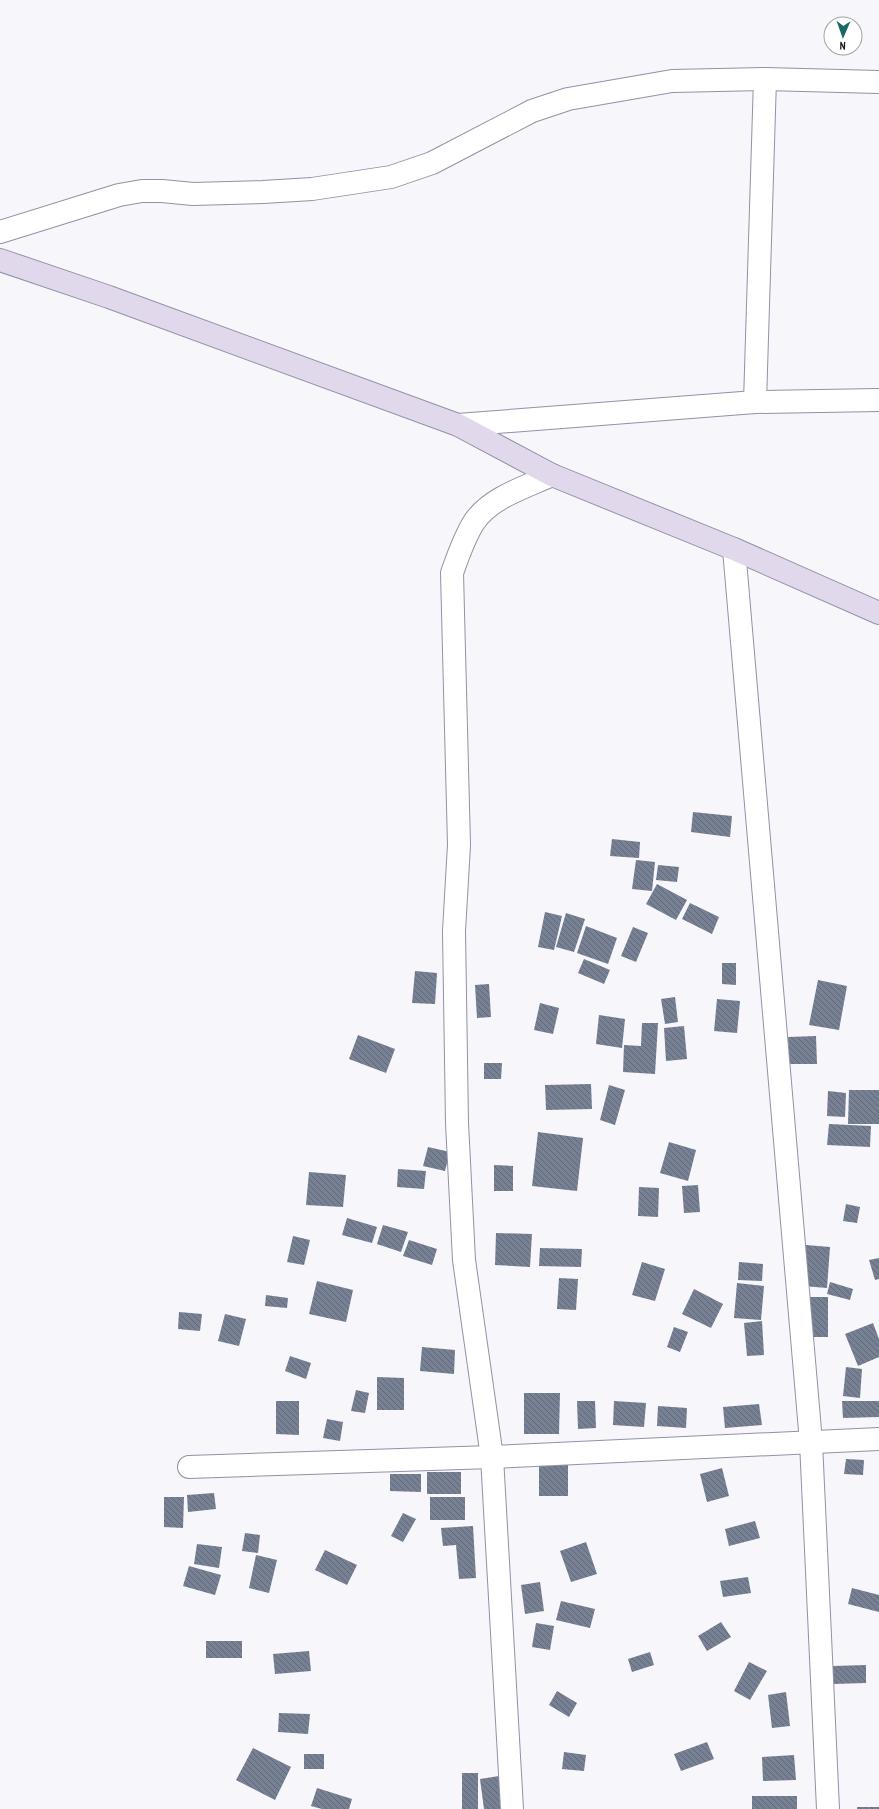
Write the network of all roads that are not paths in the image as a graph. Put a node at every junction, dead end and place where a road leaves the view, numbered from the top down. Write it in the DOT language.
graph roads {
  1 [pos="765,79"];
  2 [pos="879,82"];
  3 [pos="0,232"];
  4 [pos="0,260"];
  5 [pos="879,400"];
  6 [pos="755,402"];
  7 [pos="458,424"];
  8 [pos="552,475"];
  9 [pos="734,549"];
  10 [pos="879,613"];
  11 [pos="879,1439"];
  12 [pos="811,1442"];
  13 [pos="492,1457"];
  14 [pos="189,1467"];
  15 [pos="512,1809"];
  16 [pos="828,1809"];
  1 -- 2 [label="street"];
  1 -- 3 [label="street"];
  1 -- 6 [label="street"];
  4 -- 7 [label="main road"];
  5 -- 6 [label="street"];
  6 -- 7 [label="street"];
  7 -- 8 [label="main road"];
  8 -- 9 [label="main road"];
  8 -- 13 [label="street"];
  9 -- 10 [label="main road"];
  9 -- 12 [label="street"];
  11 -- 12 [label="street"];
  12 -- 13 [label="street"];
  12 -- 16 [label="street"];
  13 -- 14 [label="street"];
  13 -- 15 [label="street"];
}
